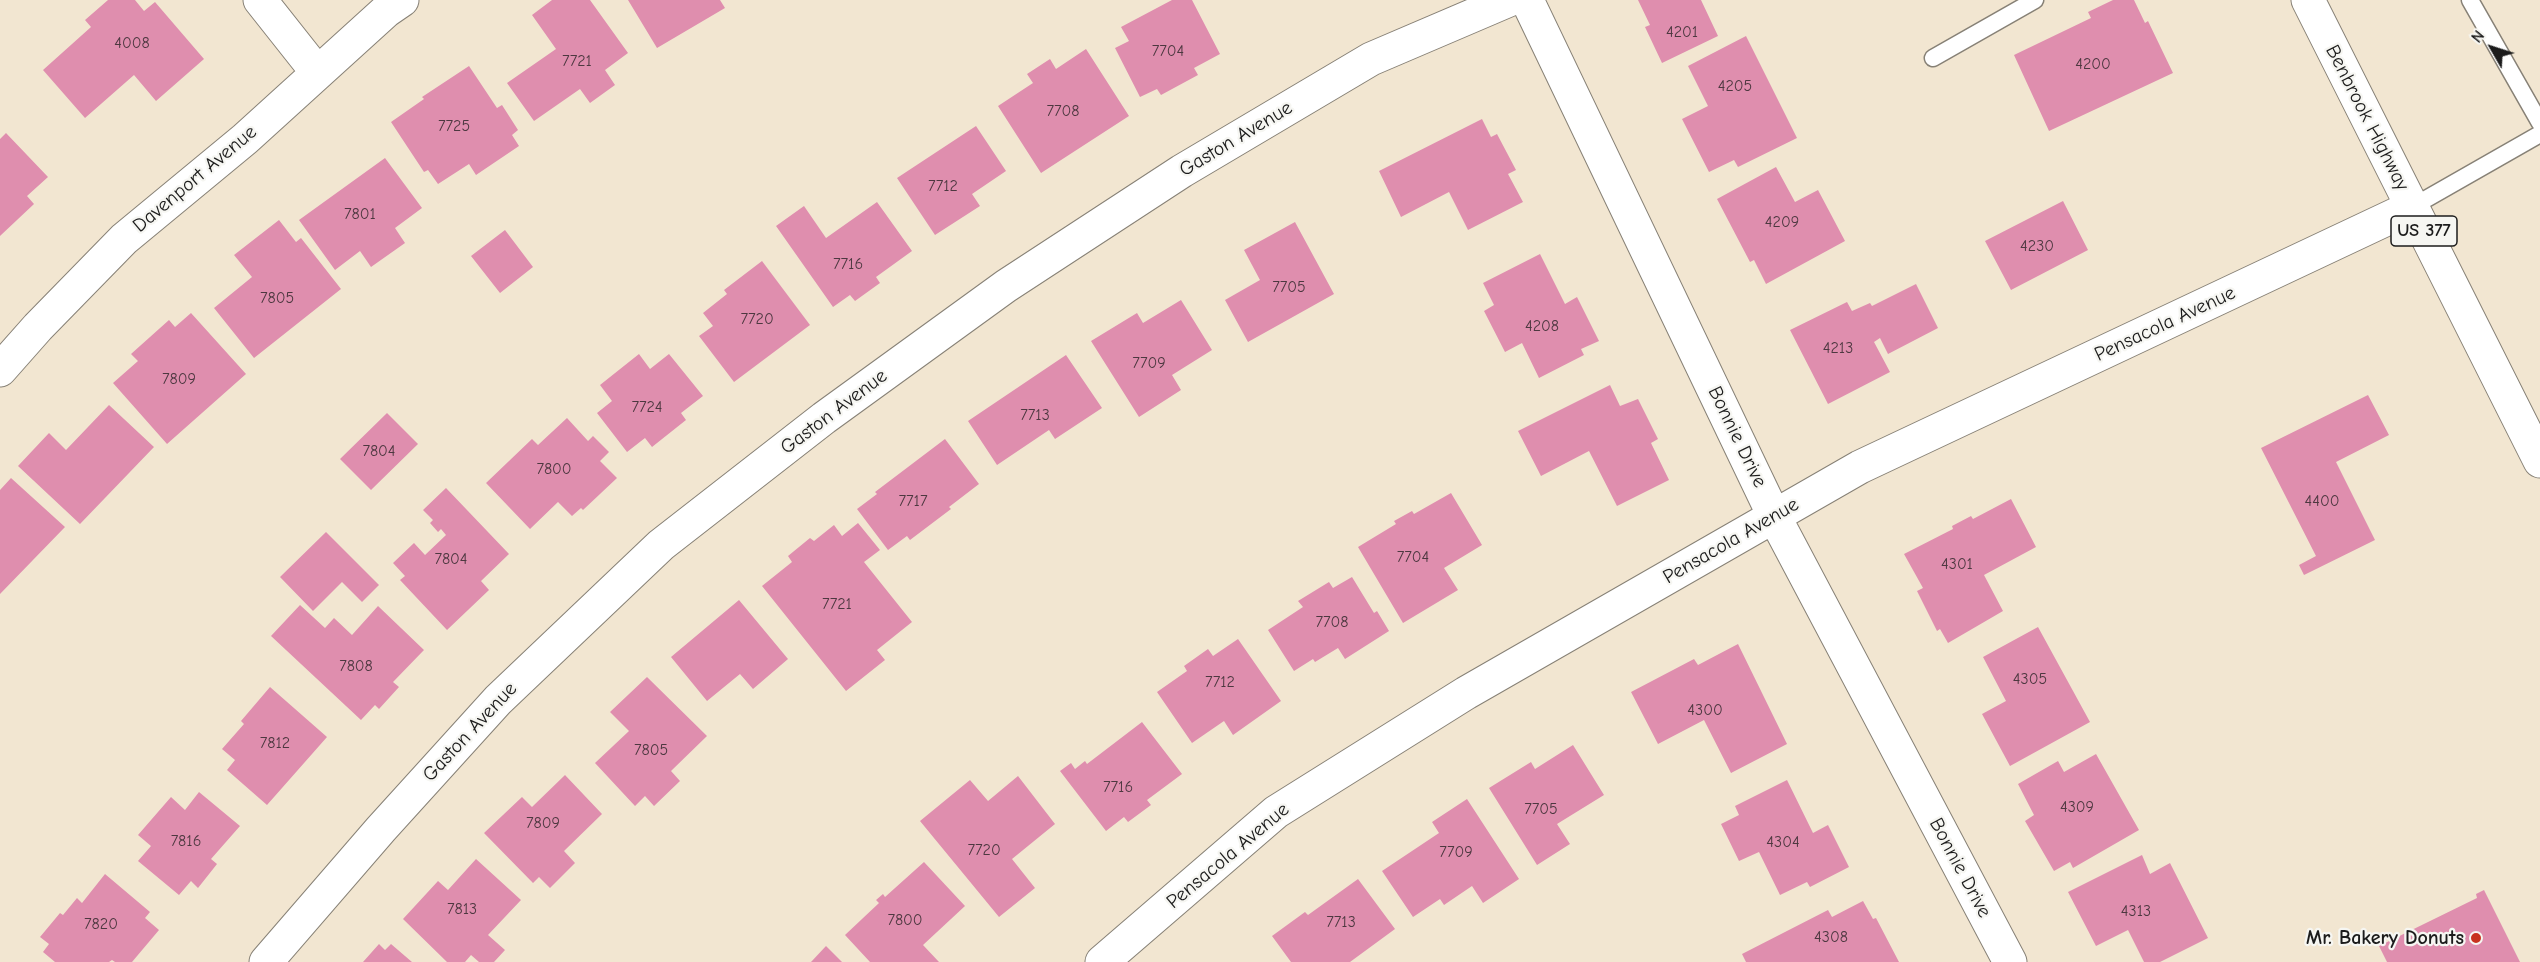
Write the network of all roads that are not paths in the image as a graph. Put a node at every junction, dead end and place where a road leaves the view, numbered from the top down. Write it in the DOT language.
graph roads {
  1 [pos="260,0"];
  2 [pos="402,0"];
  3 [pos="1509,0"];
  4 [pos="1527,0"];
  5 [pos="2035,0"];
  6 [pos="2308,0"];
  7 [pos="2470,0"];
  8 [pos="1934,58"];
  9 [pos="317,72"];
  10 [pos="2540,123"];
  11 [pos="2540,134"];
  12 [pos="2412,207"];
  13 [pos="0,370"];
  14 [pos="2540,461"];
  15 [pos="1774,516"];
  16 [pos="266,962"];
  17 [pos="1102,962"];
  18 [pos="2010,962"];
  1 -- 9 [label="street"];
  2 -- 9 [label="street, Davenport Avenue"];
  3 -- 16 [label="street, Gaston Avenue"];
  4 -- 15 [label="street, Bonnie Drive"];
  5 -- 8 [label="lane"];
  6 -- 12 [label="street, Benbrook Highway / US 377"];
  7 -- 10 [label="lane"];
  9 -- 13 [label="street, Davenport Avenue"];
  11 -- 12 [label="lane"];
  12 -- 14 [label="street, Benbrook Highway / US 377"];
  12 -- 15 [label="street, Pensacola Avenue"];
  15 -- 17 [label="street, Pensacola Avenue"];
  15 -- 18 [label="street, Bonnie Drive"];
}
